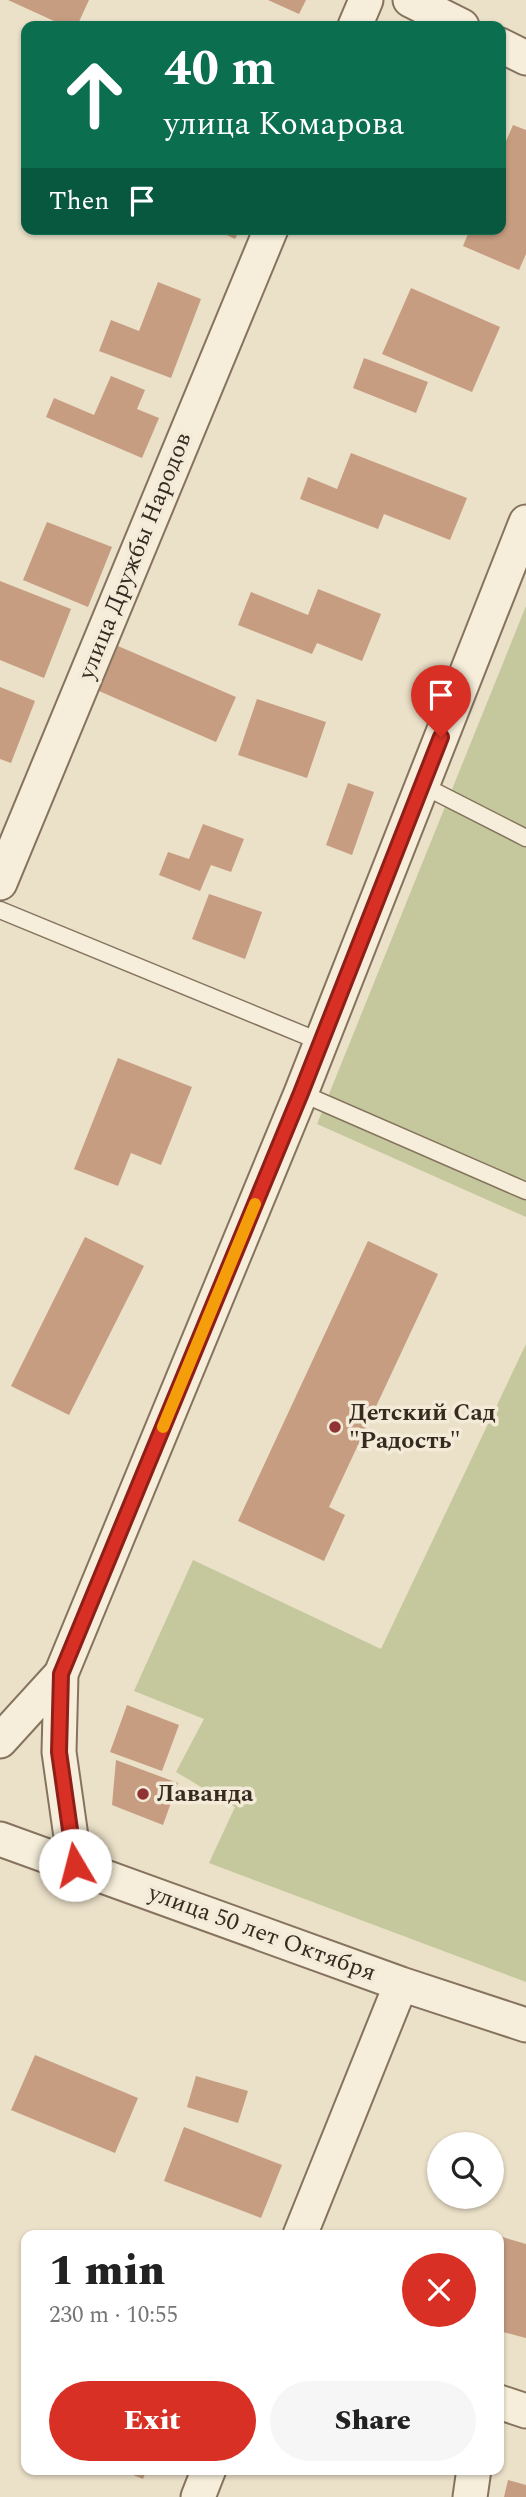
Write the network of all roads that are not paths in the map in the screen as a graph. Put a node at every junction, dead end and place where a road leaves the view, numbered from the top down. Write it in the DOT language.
graph roads {
  1 [pos="366,0"];
  2 [pos="410,0"];
  3 [pos="357,21"];
  4 [pos="452,21"];
  5 [pos="506,48"];
  6 [pos="526,58"];
  7 [pos="269,235"];
  8 [pos="526,522"];
  9 [pos="422,785"];
  10 [pos="526,838"];
  11 [pos="0,883"];
  12 [pos="0,910"];
  13 [pos="321,1042"];
  14 [pos="301,1093"];
  15 [pos="526,1191"];
  16 [pos="61,1674"];
  17 [pos="0,1741"];
  18 [pos="0,1839"];
  19 [pos="75,1865"];
  20 [pos="401,1984"];
  21 [pos="526,2025"];
  22 [pos="302,2230"];
  23 [pos="504,2404"];
  24 [pos="526,2411"];
  25 [pos="207,2475"];
  26 [pos="473,2475"];
  27 [pos="198,2497"];
  28 [pos="470,2497"];
  1 -- 3 [label="street"];
  2 -- 4 [label="street"];
  5 -- 6 [label="street"];
  7 -- 11 [label="street, улица Дружбы Народов"];
  8 -- 9 [label="street"];
  9 -- 10 [label="lane"];
  9 -- 13 [label="street"];
  12 -- 13 [label="lane"];
  13 -- 14 [label="street"];
  14 -- 15 [label="lane"];
  14 -- 16 [label="street"];
  16 -- 17 [label="street"];
  16 -- 19 [label="street"];
  18 -- 19 [label="street, улица 50 лет Октября"];
  19 -- 20 [label="street, улица 50 лет Октября"];
  20 -- 21 [label="street, улица 50 лет Октября"];
  20 -- 22 [label="street"];
  23 -- 24 [label="street"];
  25 -- 27 [label="street"];
  26 -- 28 [label="street"];
}
